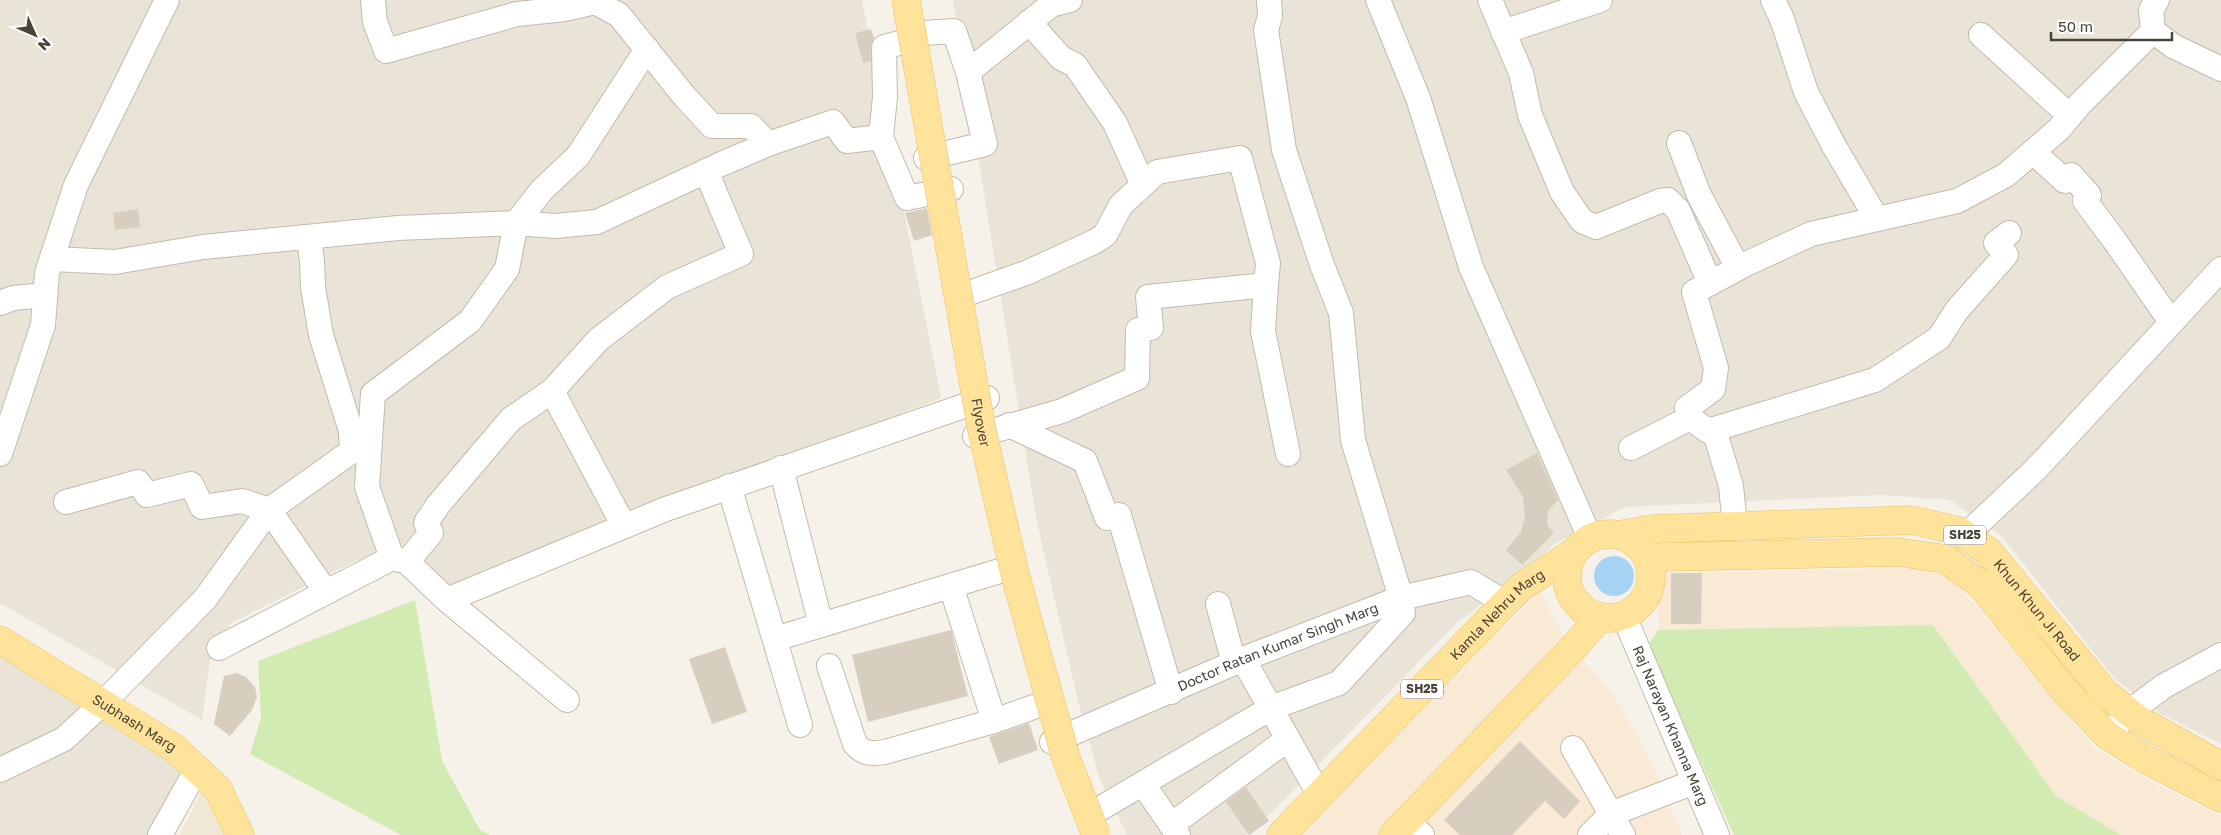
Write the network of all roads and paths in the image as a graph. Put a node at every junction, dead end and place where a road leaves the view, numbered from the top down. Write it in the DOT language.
graph roads {
  1 [pos="167,0"];
  2 [pos="373,0"];
  3 [pos="894,0"];
  4 [pos="906,0"];
  5 [pos="917,0"];
  6 [pos="1070,0"];
  7 [pos="1269,0"];
  8 [pos="1378,0"];
  9 [pos="1490,0"];
  10 [pos="1600,0"];
  11 [pos="1773,0"];
  12 [pos="2157,0"];
  13 [pos="1576,4"];
  14 [pos="626,7"];
  15 [pos="1030,22"];
  16 [pos="2153,31"];
  17 [pos="1503,32"];
  18 [pos="1982,35"];
  19 [pos="913,37"];
  20 [pos="647,49"];
  21 [pos="2221,68"];
  22 [pos="968,72"];
  23 [pos="2070,116"];
  24 [pos="881,137"];
  25 [pos="1679,143"];
  26 [pos="768,144"];
  27 [pos="2032,152"];
  28 [pos="935,157"];
  29 [pos="706,171"];
  30 [pos="1143,185"];
  31 [pos="941,191"];
  32 [pos="1877,219"];
  33 [pos="516,223"];
  34 [pos="2009,233"];
  35 [pos="309,237"];
  36 [pos="52,258"];
  37 [pos="1738,268"];
  38 [pos="2221,269"];
  39 [pos="1710,283"];
  40 [pos="1266,285"];
  41 [pos="969,293"];
  42 [pos="46,295"];
  43 [pos="0,303"];
  44 [pos="2171,322"];
  45 [pos="552,391"];
  46 [pos="978,401"];
  47 [pos="1690,418"];
  48 [pos="1714,429"];
  49 [pos="992,430"];
  50 [pos="1631,448"];
  51 [pos="0,454"];
  52 [pos="1288,454"];
  53 [pos="781,468"];
  54 [pos="728,486"];
  55 [pos="66,502"];
  56 [pos="269,510"];
  57 [pos="624,526"];
  58 [pos="1736,526"];
  59 [pos="1618,534"];
  60 [pos="1966,535"];
  61 [pos="1582,546"];
  62 [pos="399,560"];
  63 [pos="1650,567"];
  64 [pos="1003,570"];
  65 [pos="951,586"];
  66 [pos="326,592"];
  67 [pos="1401,598"];
  68 [pos="447,600"];
  69 [pos="1504,603"];
  70 [pos="1218,604"];
  71 [pos="1612,617"];
  72 [pos="821,625"];
  73 [pos="775,639"];
  74 [pos="0,640"];
  75 [pos="219,648"];
  76 [pos="2221,655"];
  77 [pos="1239,661"];
  78 [pos="829,666"];
  79 [pos="1171,692"];
  80 [pos="567,700"];
  81 [pos="103,703"];
  82 [pos="1039,705"];
  83 [pos="1271,708"];
  84 [pos="2129,712"];
  85 [pos="994,721"];
  86 [pos="800,725"];
  87 [pos="2108,736"];
  88 [pos="1060,738"];
  89 [pos="1288,739"];
  90 [pos="1573,748"];
  91 [pos="2221,766"];
  92 [pos="197,769"];
  93 [pos="0,770"];
  94 [pos="1694,782"];
  95 [pos="1143,784"];
  96 [pos="1320,796"];
  97 [pos="2221,798"];
  98 [pos="1611,814"];
  99 [pos="1096,829"];
  100 [pos="1174,830"];
  101 [pos="1407,830"];
  102 [pos="160,835"];
  103 [pos="240,835"];
  104 [pos="1281,835"];
  105 [pos="1590,835"];
  106 [pos="1623,835"];
  107 [pos="1717,835"];
  1 -- 36 [label="street"];
  2 -- 14 [label="street"];
  3 -- 19 [label="main road"];
  4 -- 99 [label="main road, Flyover, bridge"];
  5 -- 19 [label="main road"];
  6 -- 15 [label="street"];
  7 -- 67 [label="street"];
  8 -- 61 [label="street"];
  9 -- 17 [label="street"];
  10 -- 13 [label="street"];
  11 -- 32 [label="street"];
  12 -- 16 [label="street"];
  13 -- 17 [label="street"];
  14 -- 20 [label="street"];
  15 -- 22 [label="street"];
  15 -- 30 [label="street"];
  16 -- 21 [label="street"];
  16 -- 23 [label="street"];
  17 -- 39 [label="street"];
  18 -- 23 [label="street"];
  19 -- 22 [label="street"];
  19 -- 24 [label="street"];
  19 -- 28 [label="main road"];
  20 -- 26 [label="street"];
  20 -- 33 [label="street"];
  22 -- 28 [label="street"];
  23 -- 27 [label="street"];
  24 -- 26 [label="street"];
  24 -- 31 [label="street"];
  25 -- 37 [label="street"];
  26 -- 29 [label="street"];
  27 -- 32 [label="street"];
  27 -- 44 [label="street"];
  28 -- 31 [label="main road"];
  29 -- 33 [label="street"];
  29 -- 45 [label="street"];
  30 -- 40 [label="street"];
  30 -- 41 [label="street"];
  31 -- 41 [label="main road"];
  31 -- 46 [label="main road"];
  32 -- 37 [label="street"];
  33 -- 35 [label="street"];
  33 -- 62 [label="street"];
  34 -- 48 [label="street"];
  35 -- 36 [label="street"];
  35 -- 56 [label="street"];
  36 -- 42 [label="street"];
  37 -- 39 [label="street"];
  38 -- 44 [label="street"];
  39 -- 47 [label="street"];
  40 -- 49 [label="street"];
  40 -- 52 [label="street"];
  41 -- 46 [label="main road"];
  42 -- 43 [label="street"];
  42 -- 51 [label="street"];
  44 -- 60 [label="street"];
  45 -- 57 [label="street"];
  45 -- 62 [label="street"];
  46 -- 49 [label="main road"];
  46 -- 53 [label="street"];
  47 -- 48 [label="street"];
  47 -- 50 [label="street"];
  48 -- 58 [label="street"];
  49 -- 64 [label="main road"];
  49 -- 79 [label="street"];
  49 -- 88 [label="main road"];
  53 -- 54 [label="street"];
  53 -- 72 [label="street"];
  54 -- 57 [label="street"];
  54 -- 73 [label="street"];
  55 -- 56 [label="street"];
  56 -- 66 [label="street"];
  56 -- 81 [label="street"];
  57 -- 68 [label="street"];
  58 -- 59 [label="main road, Khun Khun Ji Road / SH25"];
  58 -- 60 [label="main road, Khun Khun Ji Road / SH25"];
  59 -- 61 [label="main road, SH25"];
  59 -- 63 [label="main road"];
  60 -- 84 [label="main road, Khun Khun Ji Road / SH25"];
  61 -- 69 [label="main road, Kamla Nehru Marg / SH25"];
  61 -- 71 [label="main road"];
  62 -- 66 [label="street"];
  62 -- 68 [label="street"];
  63 -- 71 [label="main road"];
  63 -- 87 [label="main road, Khun Khun Ji Road / SH25"];
  64 -- 65 [label="street"];
  64 -- 82 [label="main road"];
  65 -- 72 [label="street"];
  65 -- 85 [label="street"];
  66 -- 75 [label="street"];
  67 -- 69 [label="street, Doctor Ratan Kumar Singh Marg"];
  67 -- 77 [label="street, Doctor Ratan Kumar Singh Marg"];
  67 -- 83 [label="street"];
  68 -- 80 [label="street"];
  69 -- 96 [label="main road, Kamla Nehru Marg / SH25"];
  70 -- 77 [label="street"];
  71 -- 94 [label="street, Raj Narayan Khanna Marg"];
  71 -- 101 [label="main road"];
  72 -- 73 [label="street"];
  73 -- 86 [label="street"];
  74 -- 81 [label="main road, Subhash Marg"];
  76 -- 84 [label="street"];
  77 -- 79 [label="street, Doctor Ratan Kumar Singh Marg"];
  77 -- 83 [label="street"];
  78 -- 85 [label="street"];
  79 -- 88 [label="street, Doctor Ratan Kumar Singh Marg"];
  81 -- 92 [label="main road, Subhash Marg"];
  81 -- 93 [label="street"];
  82 -- 85 [label="street"];
  82 -- 88 [label="main road"];
  83 -- 89 [label="street"];
  83 -- 95 [label="street"];
  84 -- 87 [label="street"];
  84 -- 91 [label="main road, Khun Khun Ji Road / SH25"];
  87 -- 97 [label="main road, Khun Khun Ji Road / SH25"];
  88 -- 99 [label="main road"];
  89 -- 96 [label="street"];
  89 -- 100 [label="street"];
  90 -- 98 [label="street"];
  92 -- 102 [label="street"];
  92 -- 103 [label="main road, Subhash Marg"];
  94 -- 98 [label="street"];
  94 -- 107 [label="street, Raj Narayan Khanna Marg"];
  95 -- 99 [label="street"];
  95 -- 100 [label="street"];
  96 -- 104 [label="main road, Kamla Nehru Marg / SH25"];
  98 -- 105 [label="street"];
  98 -- 106 [label="street"];
}
